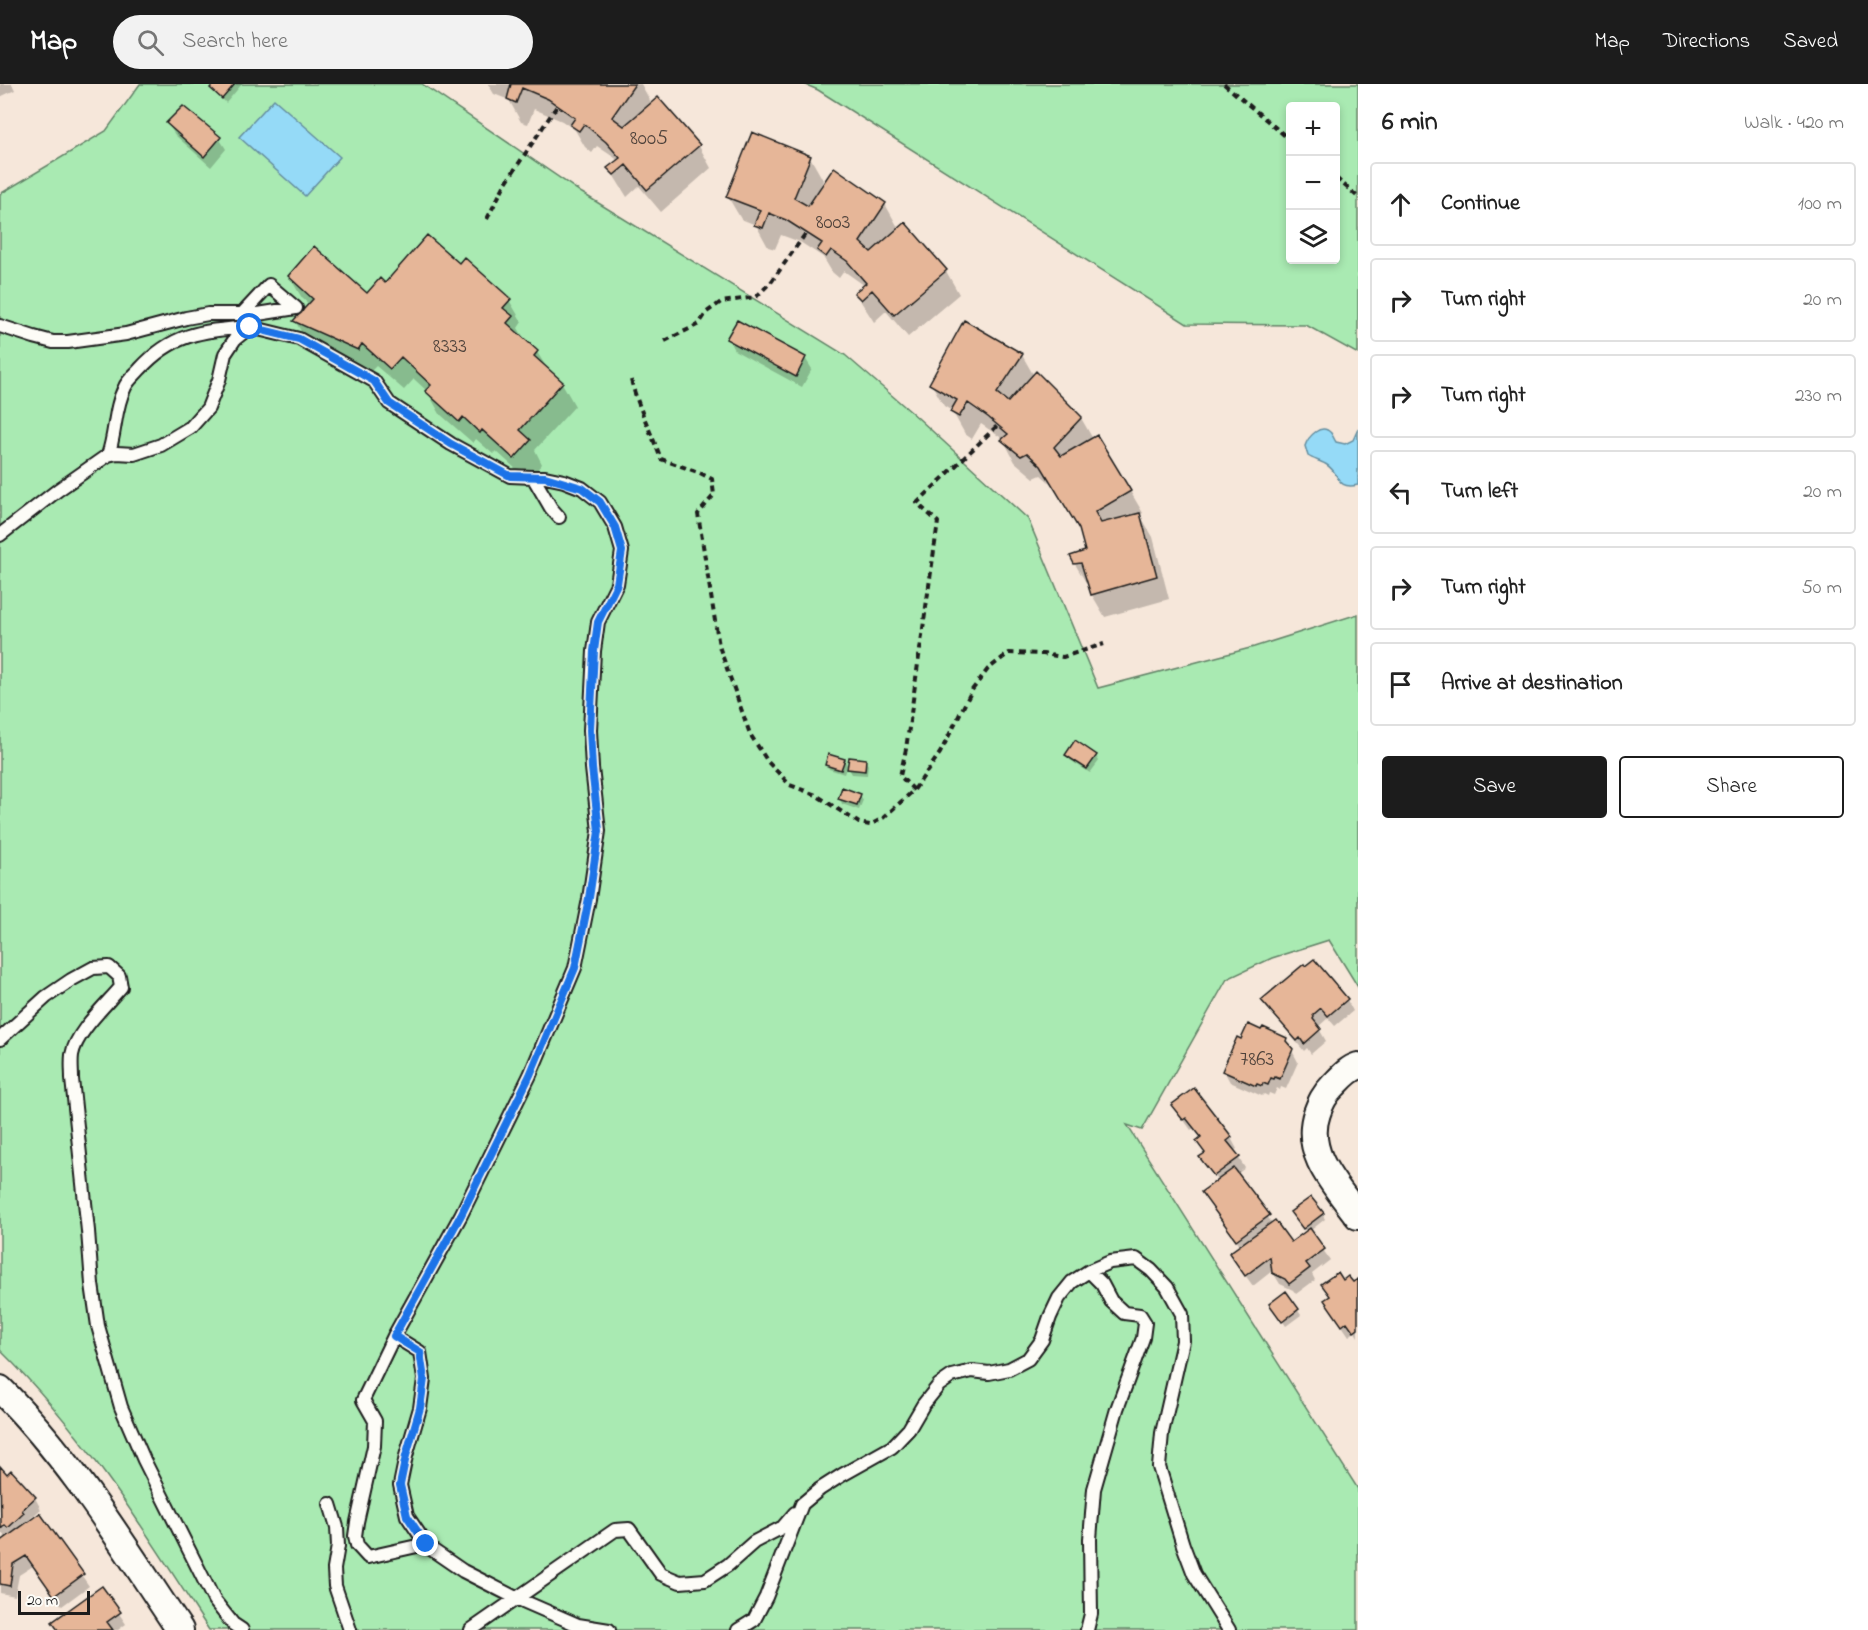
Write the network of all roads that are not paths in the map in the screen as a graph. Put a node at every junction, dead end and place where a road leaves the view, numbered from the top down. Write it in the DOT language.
graph roads {
  1 [pos="0,326"];
  2 [pos="250,327"];
  3 [pos="108,455"];
  4 [pos="533,477"];
  5 [pos="559,517"];
  6 [pos="0,535"];
  7 [pos="0,1039"];
  8 [pos="1355,1067"];
  9 [pos="1358,1216"];
  10 [pos="1089,1271"];
  11 [pos="394,1336"];
  12 [pos="0,1389"];
  13 [pos="330,1504"];
  14 [pos="802,1504"];
  15 [pos="426,1544"];
  16 [pos="516,1598"];
  17 [pos="180,1630"];
  18 [pos="242,1630"];
  19 [pos="350,1630"];
  20 [pos="471,1630"];
  21 [pos="609,1630"];
  22 [pos="738,1630"];
  23 [pos="1088,1630"];
  24 [pos="1229,1630"];
  1 -- 2 [label="lane"];
  2 -- 3 [label="lane"];
  2 -- 3 [label="lane"];
  2 -- 4 [label="lane"];
  3 -- 6 [label="lane"];
  4 -- 5 [label="lane"];
  4 -- 11 [label="lane"];
  7 -- 18 [label="lane"];
  8 -- 9 [label="street"];
  10 -- 14 [label="lane"];
  10 -- 23 [label="lane"];
  10 -- 24 [label="lane"];
  11 -- 15 [label="lane"];
  11 -- 15 [label="lane"];
  12 -- 17 [label="street"];
  13 -- 19 [label="lane"];
  14 -- 16 [label="lane"];
  14 -- 22 [label="lane"];
  15 -- 16 [label="lane"];
  16 -- 20 [label="lane"];
  16 -- 21 [label="lane"];
}
